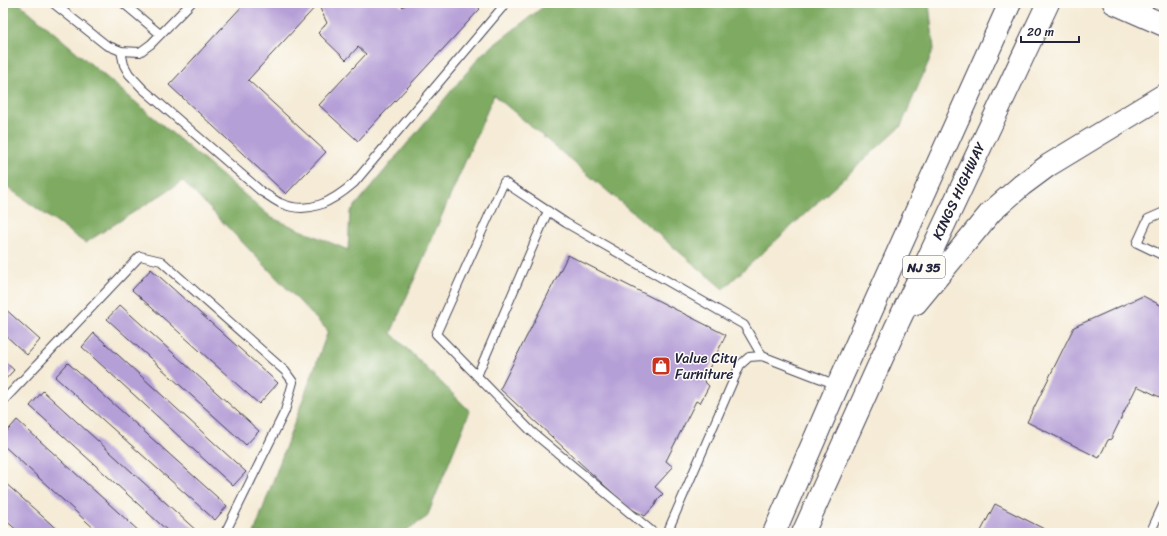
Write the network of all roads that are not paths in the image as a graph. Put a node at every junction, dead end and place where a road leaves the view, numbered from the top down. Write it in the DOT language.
graph roads {
  1 [pos="53,3"];
  2 [pos="123,3"];
  3 [pos="191,3"];
  4 [pos="506,3"];
  5 [pos="1010,3"];
  6 [pos="1048,3"];
  7 [pos="1114,3"];
  8 [pos="1164,26"];
  9 [pos="160,34"];
  10 [pos="121,52"];
  11 [pos="1164,96"];
  12 [pos="548,211"];
  13 [pos="1164,212"];
  14 [pos="1164,256"];
  15 [pos="896,327"];
  16 [pos="762,356"];
  17 [pos="477,376"];
  18 [pos="838,385"];
  19 [pos="3,401"];
  20 [pos="1164,503"];
  21 [pos="225,533"];
  22 [pos="654,533"];
  23 [pos="667,533"];
  24 [pos="774,533"];
  25 [pos="803,533"];
  26 [pos="1150,533"];
  1 -- 10 [label="lane"];
  2 -- 9 [label="lane"];
  3 -- 9 [label="lane"];
  4 -- 10 [label="lane"];
  5 -- 18 [label="main road, NJ 35"];
  6 -- 15 [label="main road, KINGS HIGHWAY / NJ 35"];
  7 -- 8 [label="main road"];
  9 -- 10 [label="lane"];
  11 -- 15 [label="main road"];
  12 -- 16 [label="lane"];
  12 -- 17 [label="lane"];
  12 -- 17 [label="lane"];
  13 -- 14 [label="lane"];
  15 -- 25 [label="main road, KINGS HIGHWAY / NJ 35"];
  16 -- 18 [label="lane"];
  16 -- 23 [label="lane"];
  17 -- 22 [label="lane"];
  18 -- 24 [label="main road, NJ 35"];
  19 -- 21 [label="lane"];
  20 -- 26 [label="lane"];
}
